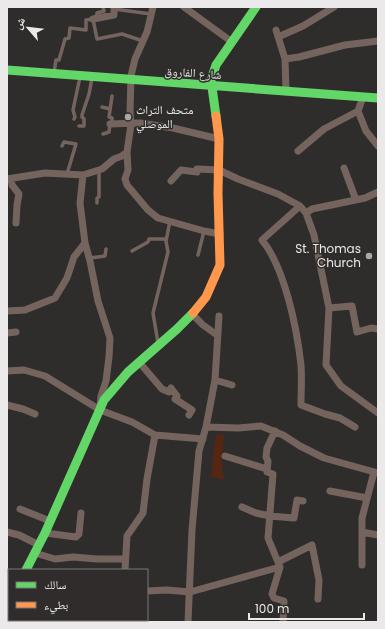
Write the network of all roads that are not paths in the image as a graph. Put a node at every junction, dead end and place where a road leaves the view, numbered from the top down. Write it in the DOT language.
graph roads {
  1 [pos="104,7"];
  2 [pos="184,7"];
  3 [pos="256,7"];
  4 [pos="334,7"];
  5 [pos="114,8"];
  6 [pos="152,11"];
  7 [pos="95,19"];
  8 [pos="143,41"];
  9 [pos="378,41"];
  10 [pos="232,42"];
  11 [pos="285,59"];
  12 [pos="7,70"];
  13 [pos="53,74"];
  14 [pos="81,76"];
  15 [pos="93,77"];
  16 [pos="130,80"];
  17 [pos="211,86"];
  18 [pos="286,91"];
  19 [pos="112,96"];
  20 [pos="363,97"];
  21 [pos="378,98"];
  22 [pos="102,107"];
  23 [pos="110,108"];
  24 [pos="358,111"];
  25 [pos="74,119"];
  26 [pos="111,124"];
  27 [pos="131,124"];
  28 [pos="78,126"];
  29 [pos="103,134"];
  30 [pos="219,139"];
  31 [pos="62,146"];
  32 [pos="378,146"];
  33 [pos="298,151"];
  34 [pos="127,152"];
  35 [pos="344,168"];
  36 [pos="99,170"];
  37 [pos="219,170"];
  38 [pos="67,175"];
  39 [pos="83,175"];
  40 [pos="9,179"];
  41 [pos="171,182"];
  42 [pos="378,192"];
  43 [pos="356,200"];
  44 [pos="97,203"];
  45 [pos="300,206"];
  46 [pos="306,213"];
  47 [pos="170,222"];
  48 [pos="16,223"];
  49 [pos="204,231"];
  50 [pos="220,234"];
  51 [pos="166,239"];
  52 [pos="86,243"];
  53 [pos="106,249"];
  54 [pos="132,251"];
  55 [pos="198,255"];
  56 [pos="90,258"];
  57 [pos="328,308"];
  58 [pos="7,311"];
  59 [pos="192,314"];
  60 [pos="219,316"];
  61 [pos="378,329"];
  62 [pos="16,332"];
  63 [pos="7,334"];
  64 [pos="218,335"];
  65 [pos="159,346"];
  66 [pos="139,362"];
  67 [pos="7,371"];
  68 [pos="215,380"];
  69 [pos="232,385"];
  70 [pos="7,405"];
  71 [pos="100,410"];
  72 [pos="378,413"];
  73 [pos="35,414"];
  74 [pos="189,415"];
  75 [pos="206,427"];
  76 [pos="355,428"];
  77 [pos="275,431"];
  78 [pos="155,435"];
  79 [pos="203,439"];
  80 [pos="226,456"];
  81 [pos="267,470"];
  82 [pos="376,473"];
  83 [pos="330,491"];
  84 [pos="367,498"];
  85 [pos="303,501"];
  86 [pos="242,507"];
  87 [pos="20,509"];
  88 [pos="81,514"];
  89 [pos="270,516"];
  90 [pos="50,521"];
  91 [pos="7,532"];
  92 [pos="362,532"];
  93 [pos="44,533"];
  94 [pos="378,535"];
  95 [pos="37,549"];
  96 [pos="125,559"];
  97 [pos="279,565"];
  98 [pos="362,565"];
  99 [pos="27,569"];
  100 [pos="125,569"];
  101 [pos="148,591"];
  102 [pos="190,592"];
  103 [pos="318,599"];
  104 [pos="188,622"];
  105 [pos="283,622"];
  1 -- 7 [label="lane"];
  2 -- 10 [label="street"];
  3 -- 10 [label="main road"];
  4 -- 11 [label="street"];
  5 -- 6 [label="lane"];
  5 -- 7 [label="street"];
  6 -- 8 [label="street"];
  7 -- 8 [label="lane"];
  7 -- 13 [label="lane"];
  8 -- 16 [label="street"];
  9 -- 11 [label="street"];
  10 -- 17 [label="main road"];
  11 -- 18 [label="street"];
  12 -- 13 [label="main road, شارع الفاروق"];
  13 -- 14 [label="main road, شارع الفاروق"];
  14 -- 15 [label="main road, شارع الفاروق"];
  14 -- 25 [label="lane"];
  15 -- 16 [label="main road, شارع الفاروق"];
  15 -- 28 [label="lane"];
  16 -- 17 [label="main road, شارع الفاروق"];
  16 -- 27 [label="street"];
  17 -- 18 [label="main road, شارع الفاروق"];
  17 -- 30 [label="main road"];
  18 -- 20 [label="main road, شارع الفاروق"];
  19 -- 23 [label="lane"];
  20 -- 21 [label="main road, شارع الفاروق"];
  20 -- 24 [label="street"];
  22 -- 23 [label="lane"];
  23 -- 26 [label="lane"];
  24 -- 32 [label="street"];
  24 -- 33 [label="street"];
  26 -- 27 [label="street"];
  26 -- 29 [label="lane"];
  27 -- 30 [label="street"];
  27 -- 34 [label="street"];
  30 -- 37 [label="main road"];
  31 -- 38 [label="lane"];
  34 -- 36 [label="street"];
  34 -- 47 [label="street"];
  35 -- 43 [label="street"];
  36 -- 39 [label="street"];
  36 -- 44 [label="lane"];
  37 -- 41 [label="street"];
  37 -- 45 [label="street"];
  37 -- 50 [label="main road"];
  38 -- 39 [label="street"];
  38 -- 40 [label="street"];
  39 -- 52 [label="street"];
  40 -- 48 [label="street"];
  42 -- 43 [label="street"];
  43 -- 46 [label="street"];
  45 -- 46 [label="street"];
  45 -- 76 [label="street"];
  46 -- 57 [label="street"];
  47 -- 49 [label="street"];
  47 -- 51 [label="lane"];
  49 -- 50 [label="street"];
  49 -- 55 [label="lane"];
  50 -- 59 [label="main road"];
  51 -- 54 [label="lane"];
  51 -- 65 [label="lane"];
  52 -- 56 [label="street"];
  52 -- 58 [label="street"];
  53 -- 56 [label="lane"];
  56 -- 71 [label="street"];
  57 -- 61 [label="street"];
  57 -- 72 [label="street"];
  59 -- 64 [label="street"];
  59 -- 65 [label="main road"];
  60 -- 64 [label="street"];
  62 -- 63 [label="street"];
  64 -- 68 [label="street"];
  65 -- 66 [label="main road"];
  66 -- 71 [label="main road"];
  66 -- 74 [label="street"];
  67 -- 71 [label="street"];
  68 -- 69 [label="street"];
  68 -- 75 [label="street"];
  70 -- 73 [label="street"];
  71 -- 78 [label="street"];
  71 -- 90 [label="main road"];
  75 -- 77 [label="street"];
  75 -- 79 [label="street"];
  77 -- 81 [label="street"];
  77 -- 82 [label="street"];
  78 -- 79 [label="street"];
  78 -- 96 [label="street"];
  79 -- 102 [label="street"];
  80 -- 81 [label="street"];
  81 -- 89 [label="street"];
  82 -- 84 [label="street"];
  83 -- 84 [label="street"];
  84 -- 92 [label="street"];
  85 -- 89 [label="street"];
  86 -- 89 [label="street"];
  87 -- 90 [label="street"];
  88 -- 93 [label="street"];
  89 -- 97 [label="street"];
  90 -- 93 [label="main road"];
  91 -- 95 [label="street"];
  92 -- 94 [label="street"];
  92 -- 98 [label="street"];
  93 -- 95 [label="main road"];
  95 -- 96 [label="street"];
  95 -- 99 [label="main road"];
  96 -- 100 [label="street"];
  97 -- 102 [label="street"];
  97 -- 103 [label="street"];
  97 -- 105 [label="street"];
  101 -- 102 [label="street"];
  102 -- 104 [label="street"];
}
